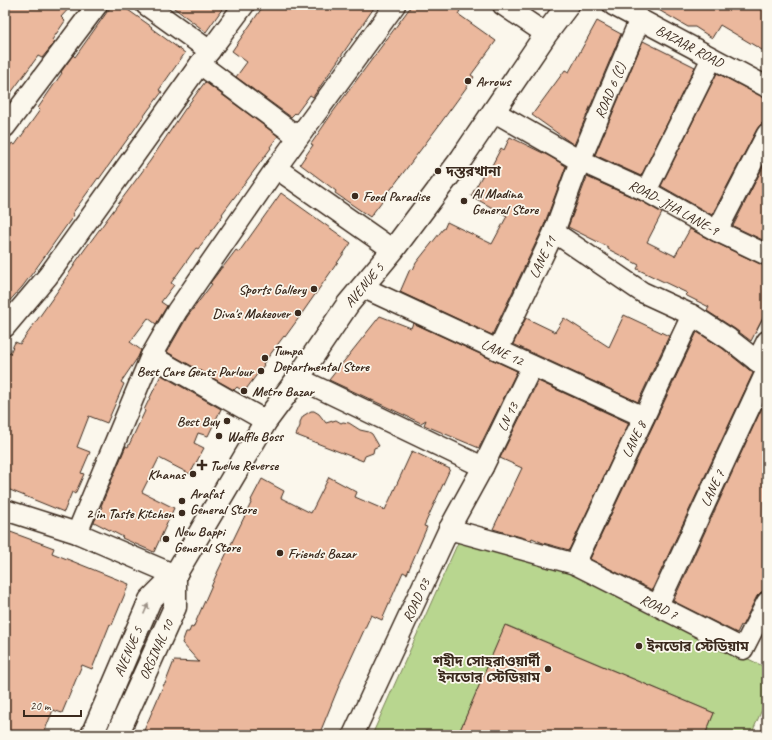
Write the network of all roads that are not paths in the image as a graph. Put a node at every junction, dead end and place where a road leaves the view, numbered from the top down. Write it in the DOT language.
graph roads {
  1 [pos="97,5"];
  2 [pos="146,5"];
  3 [pos="244,5"];
  4 [pos="395,5"];
  5 [pos="503,5"];
  6 [pos="568,5"];
  7 [pos="613,5"];
  8 [pos="640,19"];
  9 [pos="546,34"];
  10 [pos="205,57"];
  11 [pos="712,58"];
  12 [pos="767,87"];
  13 [pos="493,111"];
  14 [pos="5,127"];
  15 [pos="767,134"];
  16 [pos="298,137"];
  17 [pos="580,161"];
  18 [pos="276,168"];
  19 [pos="646,191"];
  20 [pos="717,231"];
  21 [pos="554,232"];
  22 [pos="393,250"];
  23 [pos="767,255"];
  24 [pos="362,286"];
  25 [pos="692,315"];
  26 [pos="5,327"];
  27 [pos="767,341"];
  28 [pos="498,350"];
  29 [pos="151,356"];
  30 [pos="532,366"];
  31 [pos="764,367"];
  32 [pos="298,378"];
  33 [pos="644,417"];
  34 [pos="266,421"];
  35 [pos="483,467"];
  36 [pos="5,510"];
  37 [pos="449,529"];
  38 [pos="78,533"];
  39 [pos="575,564"];
  40 [pos="175,575"];
  41 [pos="767,602"];
  42 [pos="658,605"];
  43 [pos="92,735"];
  44 [pos="117,735"];
  45 [pos="353,735"];
  1 -- 14 [label="street"];
  2 -- 10 [label="street"];
  3 -- 10 [label="street"];
  4 -- 16 [label="street"];
  5 -- 9 [label="street"];
  6 -- 9 [label="street, AVENUE 5"];
  7 -- 8 [label="street, BAZAAR ROAD"];
  8 -- 11 [label="street, BAZAAR ROAD"];
  8 -- 17 [label="street, ROAD 6 (C)"];
  9 -- 13 [label="street, AVENUE 5"];
  10 -- 16 [label="street"];
  10 -- 26 [label="street"];
  11 -- 12 [label="street, BAZAAR ROAD"];
  11 -- 19 [label="street"];
  13 -- 17 [label="street, ROAD- JHA LANE-9"];
  13 -- 22 [label="street, AVENUE 5"];
  15 -- 20 [label="street"];
  16 -- 18 [label="street"];
  17 -- 19 [label="street, ROAD- JHA LANE-9"];
  17 -- 21 [label="street, LANE 11"];
  18 -- 22 [label="street"];
  18 -- 29 [label="street"];
  19 -- 20 [label="street, ROAD- JHA LANE-9"];
  20 -- 23 [label="street, ROAD- JHA LANE-9"];
  21 -- 25 [label="street"];
  21 -- 28 [label="street, LANE 11"];
  22 -- 24 [label="street, AVENUE 5"];
  24 -- 28 [label="street, LANE 12"];
  24 -- 32 [label="street, AVENUE 5"];
  25 -- 31 [label="street"];
  25 -- 33 [label="street, LANE 8"];
  27 -- 31 [label="street, LANE 7"];
  28 -- 30 [label="street, LANE 12"];
  29 -- 34 [label="street"];
  29 -- 38 [label="street"];
  30 -- 33 [label="street, LANE 12"];
  30 -- 35 [label="street, LN 13"];
  31 -- 42 [label="street, LANE 7"];
  32 -- 34 [label="street, AVENUE 5"];
  32 -- 35 [label="street"];
  33 -- 39 [label="street, LANE 8"];
  34 -- 40 [label="street, AVENUE 5"];
  35 -- 37 [label="street, ROAD 03"];
  36 -- 38 [label="street"];
  37 -- 39 [label="street, ROAD 7"];
  37 -- 45 [label="street, ROAD 03"];
  38 -- 40 [label="street"];
  39 -- 42 [label="street, ROAD 7"];
  43 -- 40 [label="street, AVENUE 5, one-way"];
  40 -- 44 [label="street, ORGINAL 10"];
  41 -- 42 [label="street, ROAD 7"];
}
